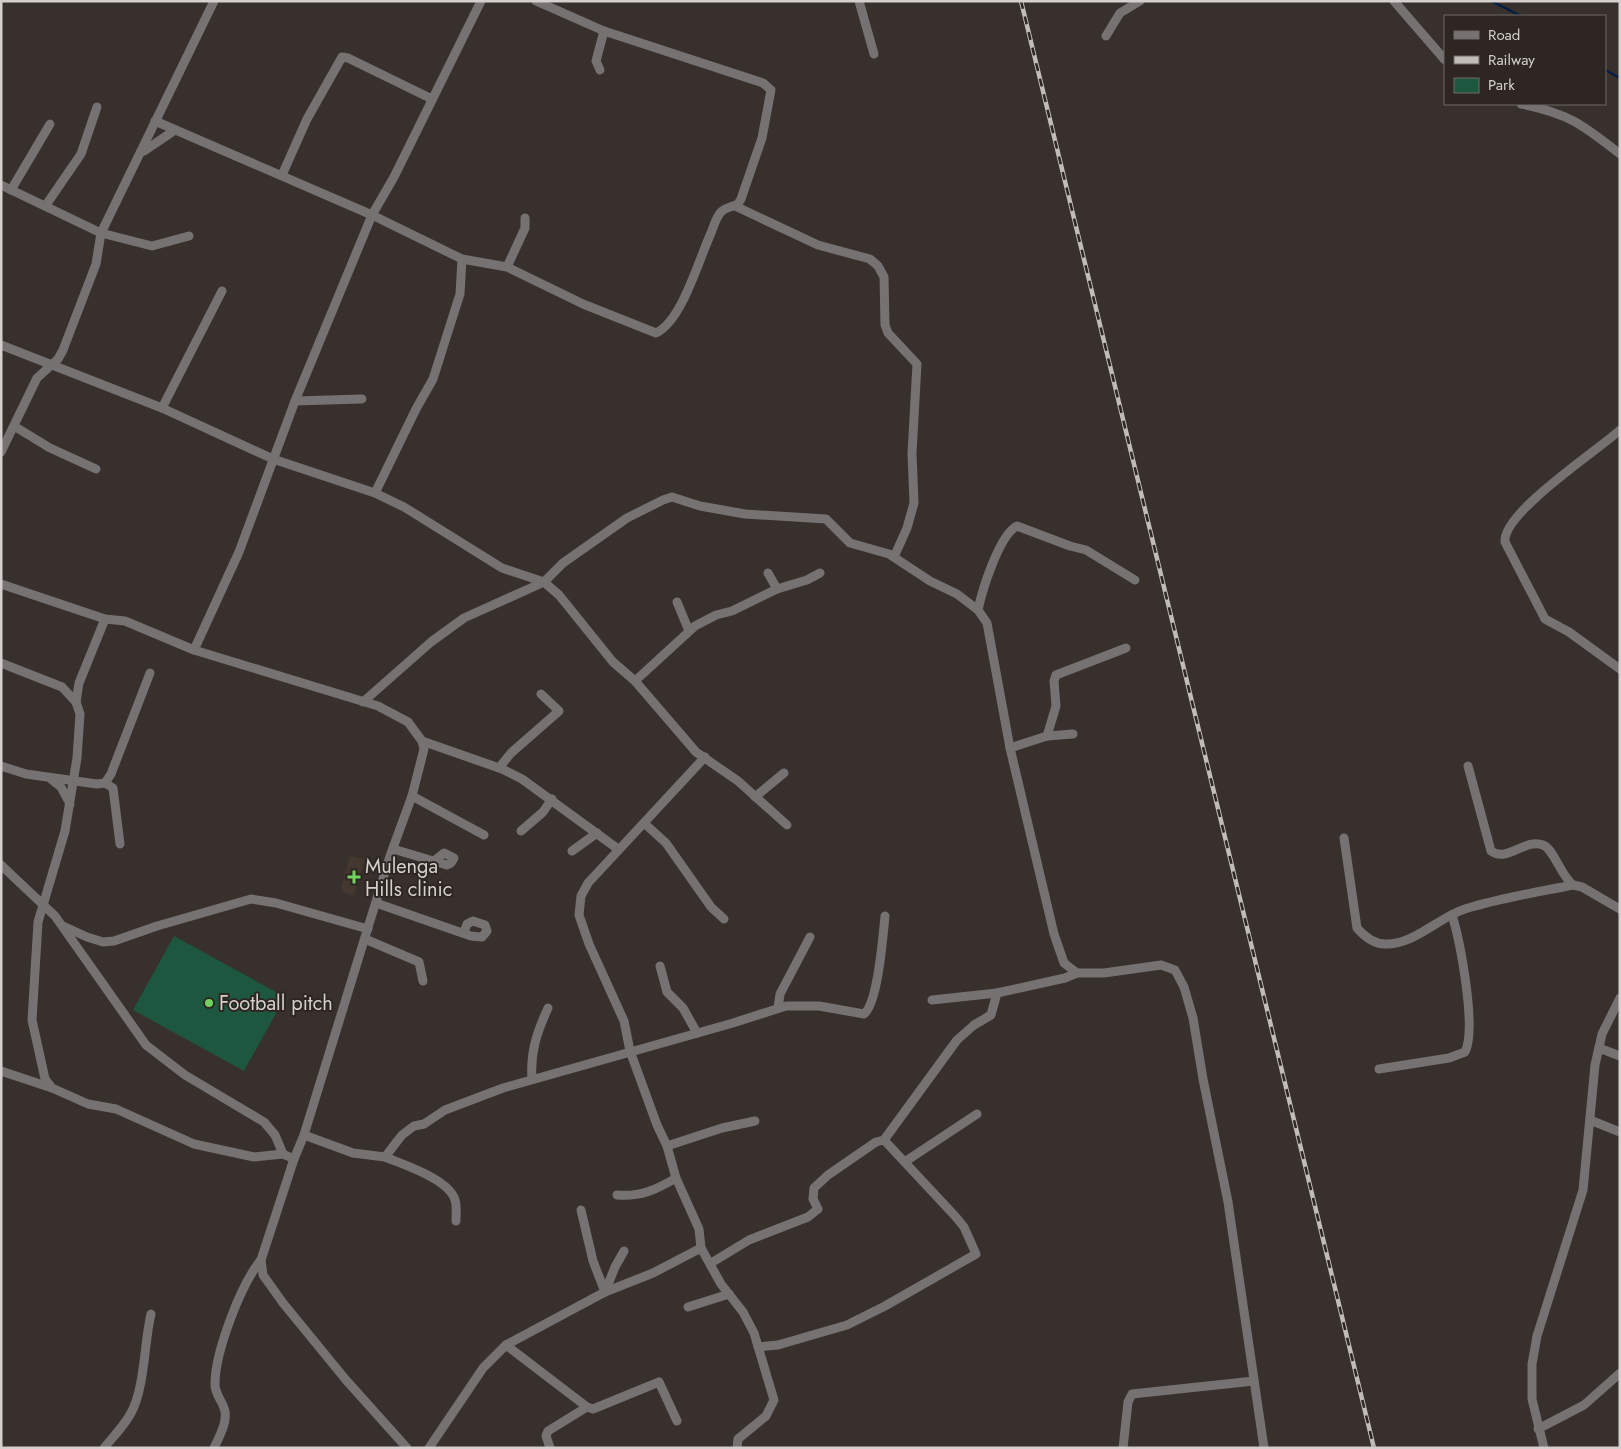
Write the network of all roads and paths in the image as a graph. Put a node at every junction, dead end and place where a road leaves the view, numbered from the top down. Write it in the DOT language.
graph roads {
  1 [pos="214,1"];
  2 [pos="480,1"];
  3 [pos="536,1"];
  4 [pos="859,1"];
  5 [pos="1140,1"];
  6 [pos="1394,1"];
  7 [pos="604,31"];
  8 [pos="1106,36"];
  9 [pos="874,54"];
  10 [pos="1444,59"];
  11 [pos="600,70"];
  12 [pos="432,99"];
  13 [pos="1527,105"];
  14 [pos="96,107"];
  15 [pos="155,121"];
  16 [pos="50,124"];
  17 [pos="175,130"];
  18 [pos="1620,154"];
  19 [pos="140,155"];
  20 [pos="282,175"];
  21 [pos="1,185"];
  22 [pos="12,190"];
  23 [pos="46,205"];
  24 [pos="735,206"];
  25 [pos="372,215"];
  26 [pos="526,218"];
  27 [pos="101,233"];
  28 [pos="189,236"];
  29 [pos="462,259"];
  30 [pos="507,267"];
  31 [pos="222,291"];
  32 [pos="1,345"];
  33 [pos="52,365"];
  34 [pos="362,399"];
  35 [pos="296,401"];
  36 [pos="162,408"];
  37 [pos="14,426"];
  38 [pos="1620,430"];
  39 [pos="1,452"];
  40 [pos="273,460"];
  41 [pos="96,469"];
  42 [pos="375,493"];
  43 [pos="894,557"];
  44 [pos="768,573"];
  45 [pos="820,573"];
  46 [pos="1135,580"];
  47 [pos="544,582"];
  48 [pos="1,584"];
  49 [pos="777,589"];
  50 [pos="677,602"];
  51 [pos="978,610"];
  52 [pos="105,619"];
  53 [pos="689,631"];
  54 [pos="1126,648"];
  55 [pos="194,650"];
  56 [pos="1,663"];
  57 [pos="1620,669"];
  58 [pos="150,673"];
  59 [pos="635,681"];
  60 [pos="79,683"];
  61 [pos="62,687"];
  62 [pos="541,694"];
  63 [pos="76,702"];
  64 [pos="363,702"];
  65 [pos="1073,734"];
  66 [pos="1047,736"];
  67 [pos="422,741"];
  68 [pos="1010,748"];
  69 [pos="705,757"];
  70 [pos="1,766"];
  71 [pos="1468,766"];
  72 [pos="499,768"];
  73 [pos="784,773"];
  74 [pos="49,778"];
  75 [pos="73,781"];
  76 [pos="105,783"];
  77 [pos="412,796"];
  78 [pos="755,797"];
  79 [pos="552,799"];
  80 [pos="70,804"];
  81 [pos="644,823"];
  82 [pos="786,825"];
  83 [pos="521,831"];
  84 [pos="597,833"];
  85 [pos="484,835"];
  86 [pos="1344,838"];
  87 [pos="120,844"];
  88 [pos="393,849"];
  89 [pos="618,849"];
  90 [pos="572,851"];
  91 [pos="434,861"];
  92 [pos="1,865"];
  93 [pos="1574,885"];
  94 [pos="376,904"];
  95 [pos="42,906"];
  96 [pos="1620,909"];
  97 [pos="1452,914"];
  98 [pos="885,916"];
  99 [pos="724,919"];
  100 [pos="63,926"];
  101 [pos="368,929"];
  102 [pos="464,932"];
  103 [pos="810,937"];
  104 [pos="365,938"];
  105 [pos="660,966"];
  106 [pos="1077,973"];
  107 [pos="423,981"];
  108 [pos="997,993"];
  109 [pos="1620,998"];
  110 [pos="932,1000"];
  111 [pos="548,1008"];
  112 [pos="778,1008"];
  113 [pos="698,1033"];
  114 [pos="1599,1048"];
  115 [pos="630,1051"];
  116 [pos="1620,1056"];
  117 [pos="1379,1069"];
  118 [pos="1,1071"];
  119 [pos="532,1079"];
  120 [pos="52,1088"];
  121 [pos="977,1114"];
  122 [pos="1590,1120"];
  123 [pos="755,1122"];
  124 [pos="1620,1132"];
  125 [pos="304,1135"];
  126 [pos="884,1140"];
  127 [pos="667,1146"];
  128 [pos="283,1154"];
  129 [pos="385,1157"];
  130 [pos="294,1159"];
  131 [pos="906,1162"];
  132 [pos="676,1178"];
  133 [pos="617,1194"];
  134 [pos="581,1210"];
  135 [pos="456,1220"];
  136 [pos="701,1248"];
  137 [pos="624,1251"];
  138 [pos="261,1260"];
  139 [pos="711,1263"];
  140 [pos="605,1292"];
  141 [pos="729,1294"];
  142 [pos="688,1307"];
  143 [pos="151,1314"];
  144 [pos="506,1345"];
  145 [pos="758,1347"];
  146 [pos="1620,1373"];
  147 [pos="1254,1381"];
  148 [pos="587,1407"];
  149 [pos="677,1422"];
  150 [pos="1538,1429"];
  151 [pos="104,1448"];
  152 [pos="214,1448"];
  153 [pos="407,1448"];
  154 [pos="429,1448"];
  155 [pos="550,1448"];
  156 [pos="737,1448"];
  157 [pos="1123,1448"];
  158 [pos="1264,1448"];
  159 [pos="1544,1448"];
  1 -- 15 [label="street"];
  2 -- 12 [label="street"];
  3 -- 7 [label="street"];
  4 -- 9 [label="street"];
  5 -- 8 [label="street"];
  6 -- 10 [label="street"];
  7 -- 11 [label="street"];
  7 -- 24 [label="street"];
  12 -- 20 [label="street"];
  12 -- 25 [label="street"];
  13 -- 18 [label="street"];
  14 -- 23 [label="street"];
  15 -- 17 [label="street"];
  15 -- 19 [label="street"];
  16 -- 22 [label="street"];
  17 -- 19 [label="street"];
  17 -- 20 [label="street"];
  19 -- 27 [label="street"];
  20 -- 25 [label="street"];
  21 -- 22 [label="street"];
  22 -- 23 [label="street"];
  23 -- 27 [label="street"];
  24 -- 30 [label="street"];
  24 -- 43 [label="street"];
  25 -- 29 [label="street"];
  25 -- 35 [label="street"];
  26 -- 30 [label="street"];
  27 -- 28 [label="street"];
  27 -- 33 [label="street"];
  29 -- 30 [label="street"];
  29 -- 42 [label="street"];
  31 -- 36 [label="street"];
  32 -- 33 [label="street"];
  33 -- 36 [label="street"];
  33 -- 37 [label="street"];
  34 -- 35 [label="street"];
  35 -- 40 [label="street"];
  36 -- 40 [label="street"];
  37 -- 39 [label="street"];
  37 -- 41 [label="street"];
  38 -- 57 [label="street"];
  40 -- 42 [label="street"];
  40 -- 55 [label="street"];
  42 -- 47 [label="street"];
  43 -- 47 [label="street"];
  43 -- 51 [label="street"];
  44 -- 49 [label="street"];
  45 -- 49 [label="street"];
  46 -- 51 [label="street"];
  47 -- 59 [label="street"];
  47 -- 64 [label="street"];
  48 -- 52 [label="street"];
  49 -- 53 [label="street"];
  50 -- 53 [label="street"];
  51 -- 68 [label="street"];
  52 -- 55 [label="street"];
  52 -- 60 [label="street"];
  53 -- 59 [label="street"];
  54 -- 66 [label="street"];
  55 -- 64 [label="street"];
  56 -- 61 [label="street"];
  58 -- 76 [label="street"];
  59 -- 69 [label="street"];
  60 -- 61 [label="street"];
  60 -- 63 [label="street"];
  61 -- 63 [label="street"];
  62 -- 72 [label="street"];
  63 -- 75 [label="street"];
  64 -- 67 [label="street"];
  65 -- 66 [label="street"];
  66 -- 68 [label="street"];
  67 -- 72 [label="street"];
  67 -- 77 [label="street"];
  68 -- 106 [label="street"];
  69 -- 78 [label="street"];
  69 -- 81 [label="street"];
  70 -- 74 [label="street"];
  71 -- 93 [label="street"];
  72 -- 79 [label="street"];
  73 -- 78 [label="street"];
  74 -- 75 [label="street"];
  74 -- 80 [label="street"];
  75 -- 76 [label="street"];
  75 -- 80 [label="street"];
  76 -- 87 [label="street"];
  77 -- 85 [label="street"];
  77 -- 88 [label="street"];
  78 -- 82 [label="street"];
  79 -- 83 [label="street"];
  79 -- 84 [label="street"];
  80 -- 95 [label="street"];
  81 -- 89 [label="street"];
  81 -- 99 [label="street"];
  84 -- 89 [label="street"];
  84 -- 90 [label="street"];
  86 -- 97 [label="street"];
  88 -- 91 [label="street"];
  88 -- 94 [label="street"];
  89 -- 115 [label="street"];
  92 -- 95 [label="street"];
  93 -- 96 [label="street"];
  93 -- 97 [label="street"];
  94 -- 101 [label="street"];
  94 -- 102 [label="street"];
  95 -- 100 [label="street"];
  95 -- 120 [label="street"];
  97 -- 117 [label="street"];
  98 -- 112 [label="street"];
  100 -- 101 [label="street"];
  100 -- 128 [label="street"];
  101 -- 104 [label="street"];
  103 -- 112 [label="street"];
  104 -- 107 [label="street"];
  104 -- 125 [label="street"];
  105 -- 113 [label="street"];
  106 -- 108 [label="street"];
  106 -- 147 [label="street"];
  108 -- 110 [label="street"];
  108 -- 126 [label="street"];
  109 -- 114 [label="street"];
  111 -- 119 [label="street"];
  112 -- 113 [label="street"];
  113 -- 115 [label="street"];
  114 -- 116 [label="street"];
  114 -- 122 [label="street"];
  115 -- 119 [label="street"];
  115 -- 127 [label="street"];
  118 -- 120 [label="street"];
  119 -- 129 [label="street"];
  120 -- 128 [label="street"];
  121 -- 131 [label="street"];
  122 -- 124 [label="street"];
  122 -- 150 [label="street"];
  123 -- 127 [label="street"];
  125 -- 129 [label="street"];
  125 -- 130 [label="street"];
  126 -- 131 [label="street"];
  126 -- 139 [label="street"];
  127 -- 132 [label="street"];
  128 -- 130 [label="street"];
  129 -- 135 [label="street"];
  130 -- 138 [label="street"];
  131 -- 145 [label="street"];
  132 -- 133 [label="street"];
  132 -- 136 [label="street"];
  134 -- 140 [label="street"];
  136 -- 139 [label="street"];
  136 -- 140 [label="street"];
  137 -- 140 [label="street"];
  138 -- 152 [label="street"];
  138 -- 153 [label="street"];
  139 -- 141 [label="street"];
  140 -- 144 [label="street"];
  141 -- 142 [label="street"];
  141 -- 145 [label="street"];
  143 -- 151 [label="street"];
  144 -- 148 [label="street"];
  144 -- 154 [label="street"];
  145 -- 156 [label="street"];
  146 -- 150 [label="street"];
  147 -- 157 [label="street"];
  147 -- 158 [label="street"];
  148 -- 149 [label="street"];
  148 -- 155 [label="street"];
  150 -- 159 [label="street"];
}
